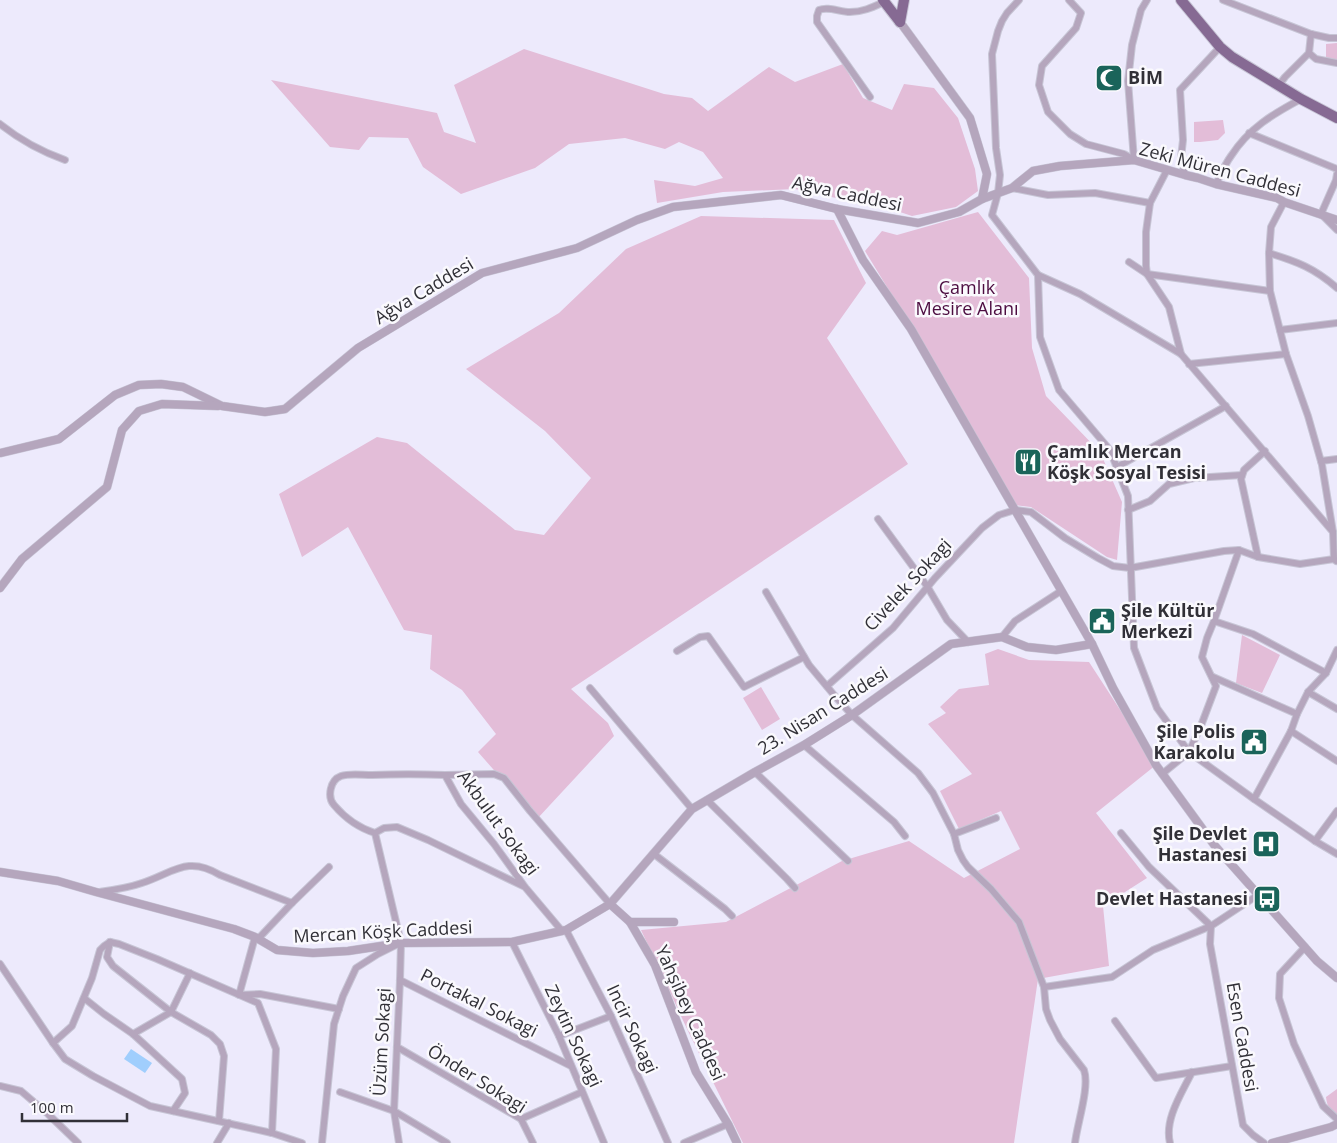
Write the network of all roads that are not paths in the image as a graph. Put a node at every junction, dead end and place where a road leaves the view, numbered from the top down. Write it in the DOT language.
graph roads {
  1 [pos="904,0"];
  2 [pos="1019,0"];
  3 [pos="1069,0"];
  4 [pos="1147,0"];
  5 [pos="1181,0"];
  6 [pos="885,1"];
  7 [pos="1228,1"];
  8 [pos="900,22"];
  9 [pos="1311,34"];
  10 [pos="1337,38"];
  11 [pos="1220,47"];
  12 [pos="1309,54"];
  13 [pos="1337,63"];
  14 [pos="1279,85"];
  15 [pos="870,97"];
  16 [pos="1301,99"];
  17 [pos="1337,118"];
  18 [pos="0,124"];
  19 [pos="1249,133"];
  20 [pos="64,160"];
  21 [pos="1134,160"];
  22 [pos="1337,169"];
  23 [pos="1168,170"];
  24 [pos="1337,174"];
  25 [pos="1185,175"];
  26 [pos="1216,184"];
  27 [pos="1012,188"];
  28 [pos="998,193"];
  29 [pos="982,199"];
  30 [pos="1284,202"];
  31 [pos="1150,203"];
  32 [pos="837,209"];
  33 [pos="1321,214"];
  34 [pos="1337,220"];
  35 [pos="1337,230"];
  36 [pos="1269,253"];
  37 [pos="1129,262"];
  38 [pos="1147,274"];
  39 [pos="1038,275"];
  40 [pos="1337,288"];
  41 [pos="1270,291"];
  42 [pos="1337,322"];
  43 [pos="1280,330"];
  44 [pos="1181,354"];
  45 [pos="1286,354"];
  46 [pos="1189,364"];
  47 [pos="222,406"];
  48 [pos="1226,406"];
  49 [pos="1265,451"];
  50 [pos="0,453"];
  51 [pos="1337,459"];
  52 [pos="1321,461"];
  53 [pos="1117,467"];
  54 [pos="1242,476"];
  55 [pos="1015,510"];
  56 [pos="1128,510"];
  57 [pos="878,518"];
  58 [pos="1333,532"];
  59 [pos="1239,550"];
  60 [pos="1258,557"];
  61 [pos="1336,560"];
  62 [pos="1130,568"];
  63 [pos="928,586"];
  64 [pos="0,588"];
  65 [pos="1061,591"];
  66 [pos="766,592"];
  67 [pos="1214,621"];
  68 [pos="1002,637"];
  69 [pos="968,642"];
  70 [pos="1092,644"];
  71 [pos="1337,650"];
  72 [pos="677,651"];
  73 [pos="804,657"];
  74 [pos="1326,673"];
  75 [pos="1212,677"];
  76 [pos="827,686"];
  77 [pos="590,688"];
  78 [pos="1308,692"];
  79 [pos="1337,709"];
  80 [pos="1297,714"];
  81 [pos="852,715"];
  82 [pos="1291,731"];
  83 [pos="804,745"];
  84 [pos="1189,752"];
  85 [pos="1337,762"];
  86 [pos="755,772"];
  87 [pos="445,774"];
  88 [pos="1162,774"];
  89 [pos="1254,799"];
  90 [pos="707,800"];
  91 [pos="692,809"];
  92 [pos="1337,810"];
  93 [pos="996,818"];
  94 [pos="375,833"];
  95 [pos="1121,833"];
  96 [pos="954,834"];
  97 [pos="905,836"];
  98 [pos="1315,842"];
  99 [pos="654,854"];
  100 [pos="1337,854"];
  101 [pos="848,861"];
  102 [pos="329,867"];
  103 [pos="0,872"];
  104 [pos="525,887"];
  105 [pos="795,888"];
  106 [pos="96,892"];
  107 [pos="1258,895"];
  108 [pos="292,903"];
  109 [pos="610,904"];
  110 [pos="732,916"];
  111 [pos="630,922"];
  112 [pos="674,922"];
  113 [pos="1211,926"];
  114 [pos="564,931"];
  115 [pos="257,938"];
  116 [pos="110,942"];
  117 [pos="512,942"];
  118 [pos="400,943"];
  119 [pos="1304,947"];
  120 [pos="0,964"];
  121 [pos="190,973"];
  122 [pos="1337,978"];
  123 [pos="400,980"];
  124 [pos="1044,987"];
  125 [pos="239,994"];
  126 [pos="84,998"];
  127 [pos="339,1009"];
  128 [pos="171,1012"];
  129 [pos="611,1016"];
  130 [pos="1115,1022"];
  131 [pos="133,1034"];
  132 [pos="558,1036"];
  133 [pos="53,1043"];
  134 [pos="397,1048"];
  135 [pos="571,1066"];
  136 [pos="1232,1066"];
  137 [pos="1192,1072"];
  138 [pos="0,1086"];
  139 [pos="340,1092"];
  140 [pos="582,1092"];
  141 [pos="173,1111"];
  142 [pos="394,1111"];
  143 [pos="1337,1119"];
  144 [pos="521,1120"];
  145 [pos="219,1121"];
  146 [pos="229,1123"];
  147 [pos="728,1124"];
  148 [pos="1337,1124"];
  149 [pos="272,1132"];
  150 [pos="219,1142"];
  151 [pos="78,1143"];
  152 [pos="302,1143"];
  153 [pos="322,1143"];
  154 [pos="399,1143"];
  155 [pos="447,1143"];
  156 [pos="533,1143"];
  157 [pos="604,1143"];
  158 [pos="668,1143"];
  159 [pos="684,1143"];
  160 [pos="737,1143"];
  161 [pos="1074,1143"];
  162 [pos="1170,1143"];
  163 [pos="1264,1143"];
  164 [pos="1272,1143"];
  1 -- 8 [label="main road"];
  2 -- 28 [label="street"];
  3 -- 21 [label="street"];
  4 -- 21 [label="street"];
  5 -- 11 [label="main road"];
  6 -- 8 [label="main road"];
  6 -- 15 [label="street"];
  7 -- 9 [label="street"];
  8 -- 29 [label="street"];
  9 -- 10 [label="street"];
  9 -- 12 [label="street"];
  11 -- 14 [label="main road"];
  11 -- 25 [label="street"];
  12 -- 13 [label="street"];
  12 -- 14 [label="street"];
  14 -- 16 [label="main road"];
  16 -- 17 [label="main road"];
  16 -- 19 [label="street"];
  18 -- 20 [label="street"];
  19 -- 22 [label="street"];
  19 -- 26 [label="street"];
  21 -- 23 [label="street, Zeki Müren Caddesi"];
  21 -- 27 [label="street, Zeki Müren Caddesi"];
  23 -- 25 [label="street, Zeki Müren Caddesi"];
  23 -- 31 [label="street"];
  24 -- 33 [label="street"];
  25 -- 26 [label="street, Zeki Müren Caddesi"];
  26 -- 30 [label="street, Zeki Müren Caddesi"];
  27 -- 28 [label="street, Zeki Müren Caddesi"];
  27 -- 31 [label="street"];
  28 -- 29 [label="street, Zeki Müren Caddesi"];
  28 -- 39 [label="street"];
  29 -- 32 [label="street, Ağva Caddesi"];
  30 -- 33 [label="street, Zeki Müren Caddesi"];
  30 -- 36 [label="street"];
  31 -- 38 [label="street"];
  32 -- 47 [label="street, Ağva Caddesi"];
  32 -- 55 [label="street"];
  33 -- 34 [label="street, Zeki Müren Caddesi"];
  33 -- 35 [label="street"];
  36 -- 40 [label="street"];
  36 -- 41 [label="street"];
  37 -- 38 [label="street"];
  38 -- 41 [label="street"];
  38 -- 44 [label="street"];
  39 -- 44 [label="street"];
  39 -- 53 [label="street"];
  41 -- 43 [label="street"];
  42 -- 43 [label="street"];
  43 -- 45 [label="street"];
  44 -- 46 [label="street"];
  45 -- 46 [label="street"];
  45 -- 52 [label="street"];
  46 -- 48 [label="street"];
  47 -- 50 [label="street, Ağva Caddesi"];
  47 -- 64 [label="street"];
  48 -- 49 [label="street"];
  48 -- 53 [label="street"];
  49 -- 54 [label="street"];
  49 -- 58 [label="street"];
  51 -- 52 [label="street"];
  52 -- 58 [label="street"];
  53 -- 56 [label="street"];
  54 -- 56 [label="street"];
  54 -- 60 [label="street"];
  55 -- 62 [label="street"];
  55 -- 63 [label="street, Civelek Sokagi"];
  55 -- 65 [label="street"];
  56 -- 62 [label="street"];
  57 -- 63 [label="street"];
  58 -- 61 [label="street"];
  59 -- 60 [label="street"];
  59 -- 62 [label="street"];
  59 -- 67 [label="street"];
  60 -- 61 [label="street"];
  62 -- 84 [label="street"];
  63 -- 69 [label="street"];
  63 -- 76 [label="street, Civelek Sokagi"];
  65 -- 68 [label="street"];
  65 -- 70 [label="street"];
  66 -- 73 [label="street"];
  67 -- 74 [label="street"];
  67 -- 75 [label="street"];
  68 -- 69 [label="street, 23. Nisan Caddesi"];
  68 -- 70 [label="street"];
  69 -- 81 [label="street, 23. Nisan Caddesi"];
  70 -- 88 [label="street"];
  71 -- 74 [label="street"];
  72 -- 73 [label="street"];
  73 -- 76 [label="street"];
  74 -- 78 [label="street"];
  75 -- 80 [label="street"];
  75 -- 84 [label="street"];
  76 -- 81 [label="street"];
  77 -- 91 [label="street"];
  78 -- 79 [label="street"];
  78 -- 80 [label="street"];
  80 -- 82 [label="street"];
  81 -- 83 [label="street, 23. Nisan Caddesi"];
  81 -- 96 [label="street"];
  82 -- 85 [label="street"];
  82 -- 89 [label="street"];
  83 -- 86 [label="street, 23. Nisan Caddesi"];
  83 -- 97 [label="street"];
  84 -- 88 [label="street"];
  84 -- 89 [label="street"];
  86 -- 90 [label="street, 23. Nisan Caddesi"];
  86 -- 101 [label="street"];
  87 -- 94 [label="street, Akbulut Sokagi"];
  87 -- 104 [label="street, Akbulut Sokagi"];
  87 -- 109 [label="street"];
  88 -- 107 [label="street"];
  89 -- 98 [label="street"];
  90 -- 91 [label="street, 23. Nisan Caddesi"];
  90 -- 105 [label="street"];
  91 -- 99 [label="street, 23. Nisan Caddesi"];
  92 -- 98 [label="street"];
  93 -- 96 [label="street"];
  94 -- 104 [label="street"];
  94 -- 118 [label="street, Üzüm Sokagi"];
  95 -- 113 [label="street"];
  96 -- 124 [label="street"];
  98 -- 100 [label="street"];
  99 -- 109 [label="street, 23. Nisan Caddesi"];
  99 -- 110 [label="street"];
  102 -- 108 [label="street"];
  103 -- 106 [label="street, Mercan Köşk Caddesi"];
  104 -- 114 [label="street, Akbulut Sokagi"];
  106 -- 108 [label="street"];
  106 -- 115 [label="street, Mercan Köşk Caddesi"];
  107 -- 113 [label="street"];
  107 -- 119 [label="street"];
  108 -- 115 [label="street"];
  109 -- 111 [label="street"];
  109 -- 114 [label="street, Mercan Köşk Caddesi"];
  111 -- 112 [label="street"];
  111 -- 147 [label="street, Yahşibey Caddesi"];
  113 -- 124 [label="street"];
  113 -- 136 [label="street, Esen Caddesi"];
  114 -- 117 [label="street, Mercan Köşk Caddesi"];
  114 -- 129 [label="street, Incir Sokagi"];
  115 -- 118 [label="street, Mercan Köşk Caddesi"];
  115 -- 125 [label="street"];
  116 -- 121 [label="street"];
  116 -- 126 [label="street"];
  116 -- 128 [label="street"];
  117 -- 118 [label="street, Mercan Köşk Caddesi"];
  117 -- 132 [label="street, Zeytin Sokagi"];
  118 -- 123 [label="street, Üzüm Sokagi"];
  118 -- 127 [label="street"];
  119 -- 122 [label="street"];
  119 -- 143 [label="street"];
  120 -- 133 [label="street"];
  121 -- 125 [label="street"];
  121 -- 128 [label="street"];
  123 -- 134 [label="street, Üzüm Sokagi"];
  123 -- 135 [label="street, Portakal Sokagi"];
  124 -- 161 [label="street"];
  125 -- 127 [label="street"];
  125 -- 149 [label="street"];
  126 -- 131 [label="street"];
  126 -- 133 [label="street"];
  127 -- 153 [label="street"];
  128 -- 131 [label="street"];
  128 -- 145 [label="street"];
  129 -- 132 [label="street"];
  129 -- 158 [label="street, Incir Sokagi"];
  130 -- 137 [label="street"];
  131 -- 141 [label="street"];
  132 -- 135 [label="street, Zeytin Sokagi"];
  133 -- 141 [label="street"];
  134 -- 142 [label="street, Üzüm Sokagi"];
  134 -- 144 [label="street, Önder Sokagi"];
  135 -- 140 [label="street, Zeytin Sokagi"];
  136 -- 137 [label="street"];
  136 -- 163 [label="street, Esen Caddesi"];
  137 -- 162 [label="street"];
  138 -- 151 [label="street"];
  139 -- 142 [label="street"];
  140 -- 144 [label="street"];
  140 -- 157 [label="street, Zeytin Sokagi"];
  141 -- 145 [label="street"];
  142 -- 154 [label="street, Üzüm Sokagi"];
  142 -- 155 [label="street"];
  144 -- 156 [label="street, Önder Sokagi"];
  145 -- 146 [label="street"];
  146 -- 149 [label="street"];
  146 -- 150 [label="street"];
  147 -- 159 [label="street"];
  147 -- 160 [label="street, Yahşibey Caddesi"];
  148 -- 164 [label="street"];
  149 -- 152 [label="street"];
}
